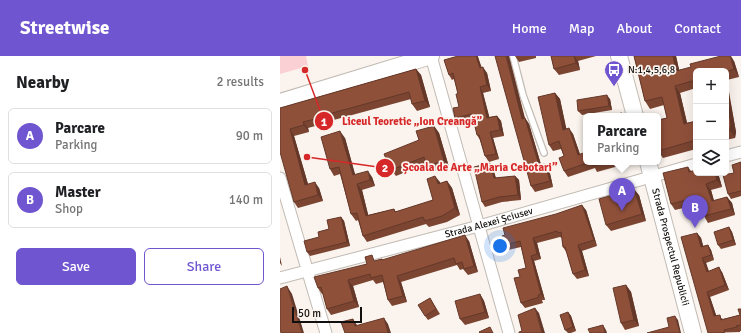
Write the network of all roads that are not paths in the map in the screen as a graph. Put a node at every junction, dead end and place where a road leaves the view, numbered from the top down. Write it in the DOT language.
graph roads {
  1 [pos="431,56"];
  2 [pos="513,56"];
  3 [pos="619,56"];
  4 [pos="280,102"];
  5 [pos="635,113"];
  6 [pos="741,152"];
  7 [pos="544,153"];
  8 [pos="729,155"];
  9 [pos="693,164"];
  10 [pos="650,169"];
  11 [pos="280,178"];
  12 [pos="479,226"];
  13 [pos="307,270"];
  14 [pos="280,278"];
  15 [pos="326,333"];
  16 [pos="509,333"];
  17 [pos="693,333"];
  1 -- 4 [label="main road"];
  1 -- 12 [label="street"];
  2 -- 7 [label="lane"];
  3 -- 5 [label="main road"];
  6 -- 8 [label="street"];
  9 -- 10 [label="street, Strada Alexei Șciusev"];
  10 -- 12 [label="street, Strada Alexei Șciusev"];
  10 -- 17 [label="main road, Strada Prospectul Republicii"];
  11 -- 13 [label="street"];
  12 -- 13 [label="street, Strada Alexei Șciusev"];
  12 -- 16 [label="street"];
  13 -- 14 [label="street, Strada Alexei Șciusev"];
  13 -- 15 [label="street"];
}
